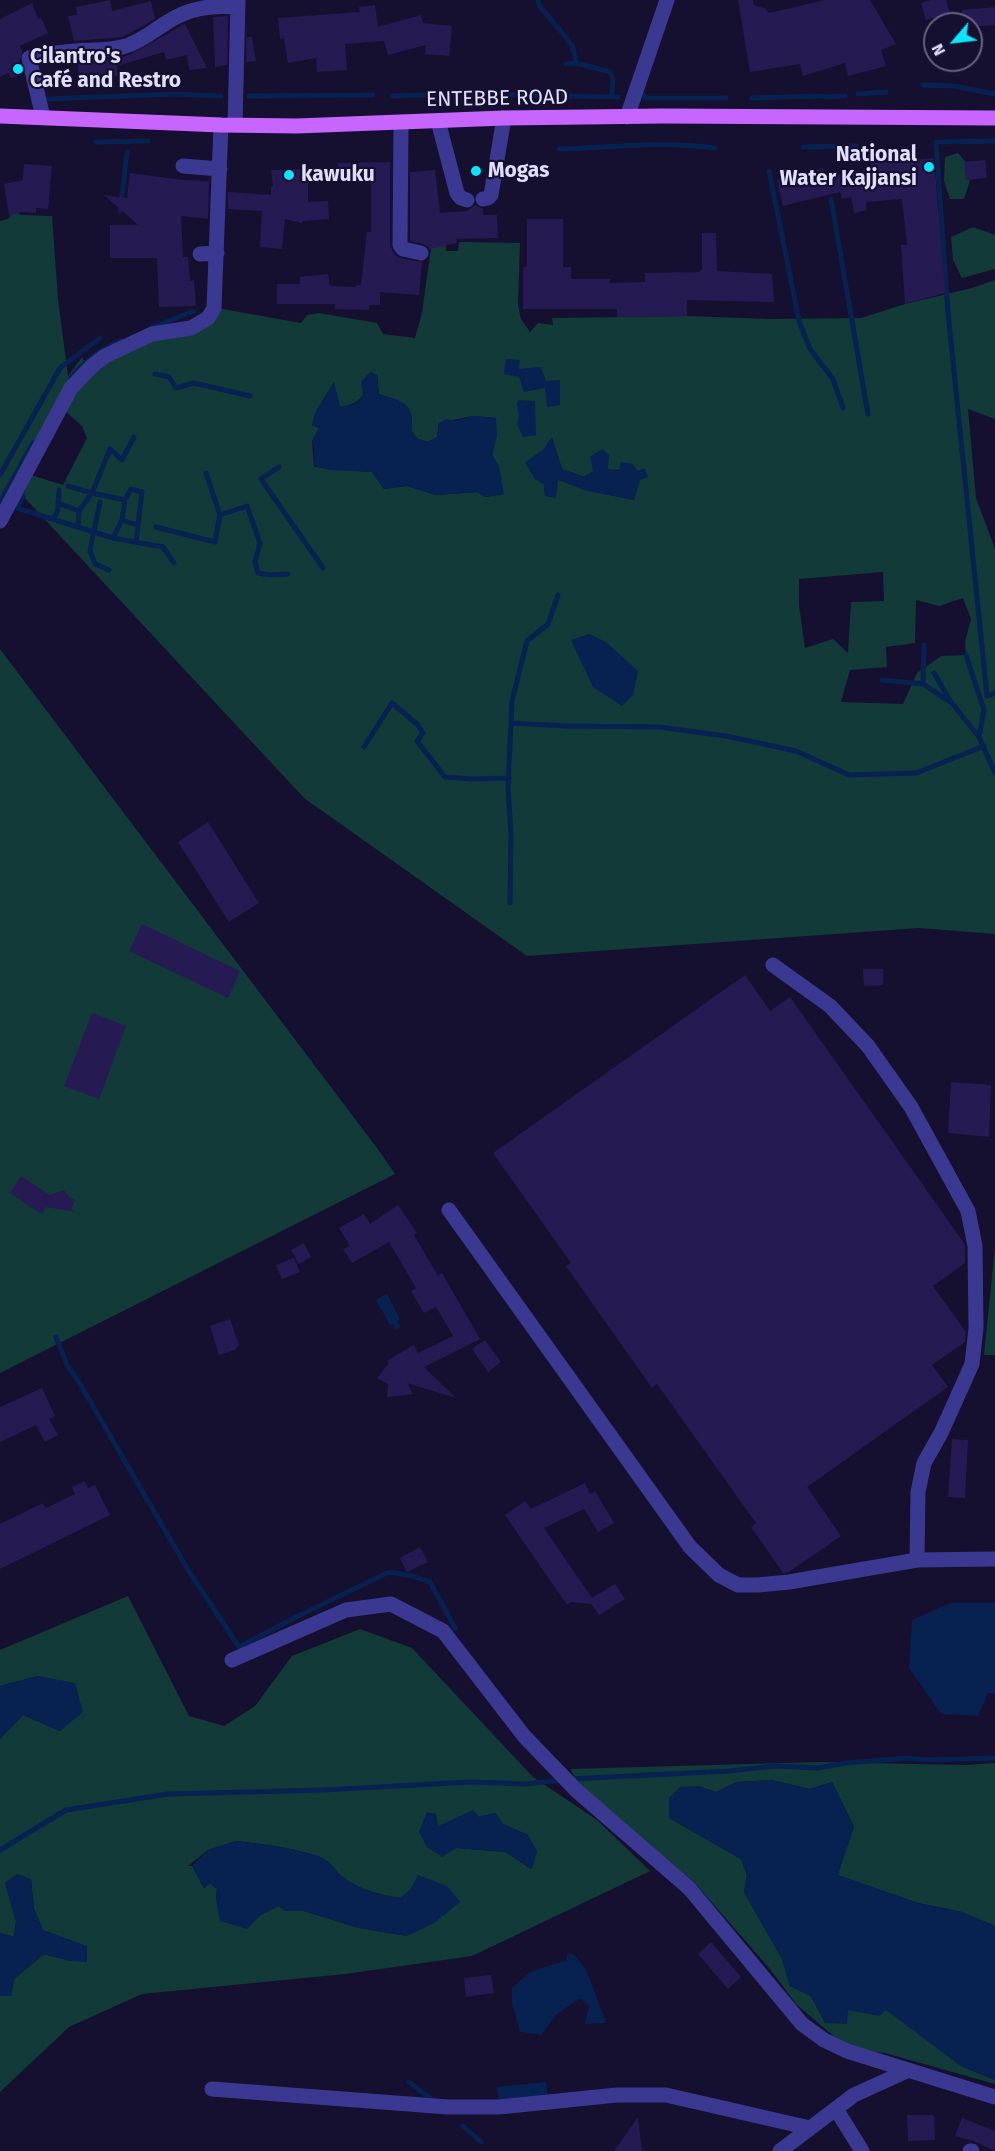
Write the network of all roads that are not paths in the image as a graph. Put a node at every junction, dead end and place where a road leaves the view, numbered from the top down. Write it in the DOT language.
graph roads {
  1 [pos="667,0"];
  2 [pos="237,4"];
  3 [pos="0,116"];
  4 [pos="43,117"];
  5 [pos="627,117"];
  6 [pos="504,118"];
  7 [pos="995,118"];
  8 [pos="438,121"];
  9 [pos="401,122"];
  10 [pos="228,125"];
  11 [pos="183,166"];
  12 [pos="220,169"];
  13 [pos="217,253"];
  14 [pos="421,253"];
  15 [pos="200,254"];
  16 [pos="0,521"];
  17 [pos="773,965"];
  18 [pos="449,1210"];
  19 [pos="995,1559"];
  20 [pos="916,1560"];
  21 [pos="232,1660"];
  22 [pos="909,2070"];
  23 [pos="212,2089"];
  24 [pos="995,2097"];
  25 [pos="836,2109"];
  26 [pos="810,2128"];
  27 [pos="780,2151"];
  28 [pos="862,2151"];
  1 -- 5 [label="street"];
  2 -- 4 [label="street"];
  2 -- 10 [label="street"];
  3 -- 4 [label="main road, ENTEBBE ROAD"];
  4 -- 10 [label="main road, ENTEBBE ROAD"];
  5 -- 6 [label="main road, ENTEBBE ROAD"];
  5 -- 7 [label="main road, ENTEBBE ROAD"];
  6 -- 8 [label="main road, ENTEBBE ROAD"];
  6 -- 8 [label="street"];
  8 -- 9 [label="main road, ENTEBBE ROAD"];
  9 -- 10 [label="main road, ENTEBBE ROAD"];
  9 -- 14 [label="street"];
  10 -- 12 [label="street"];
  11 -- 12 [label="street"];
  12 -- 13 [label="street"];
  13 -- 15 [label="street"];
  13 -- 16 [label="street"];
  17 -- 20 [label="street"];
  18 -- 20 [label="street"];
  19 -- 20 [label="street"];
  21 -- 22 [label="street"];
  22 -- 24 [label="street"];
  22 -- 25 [label="street"];
  23 -- 26 [label="street"];
  25 -- 26 [label="street"];
  25 -- 28 [label="street"];
  26 -- 27 [label="street"];
}
